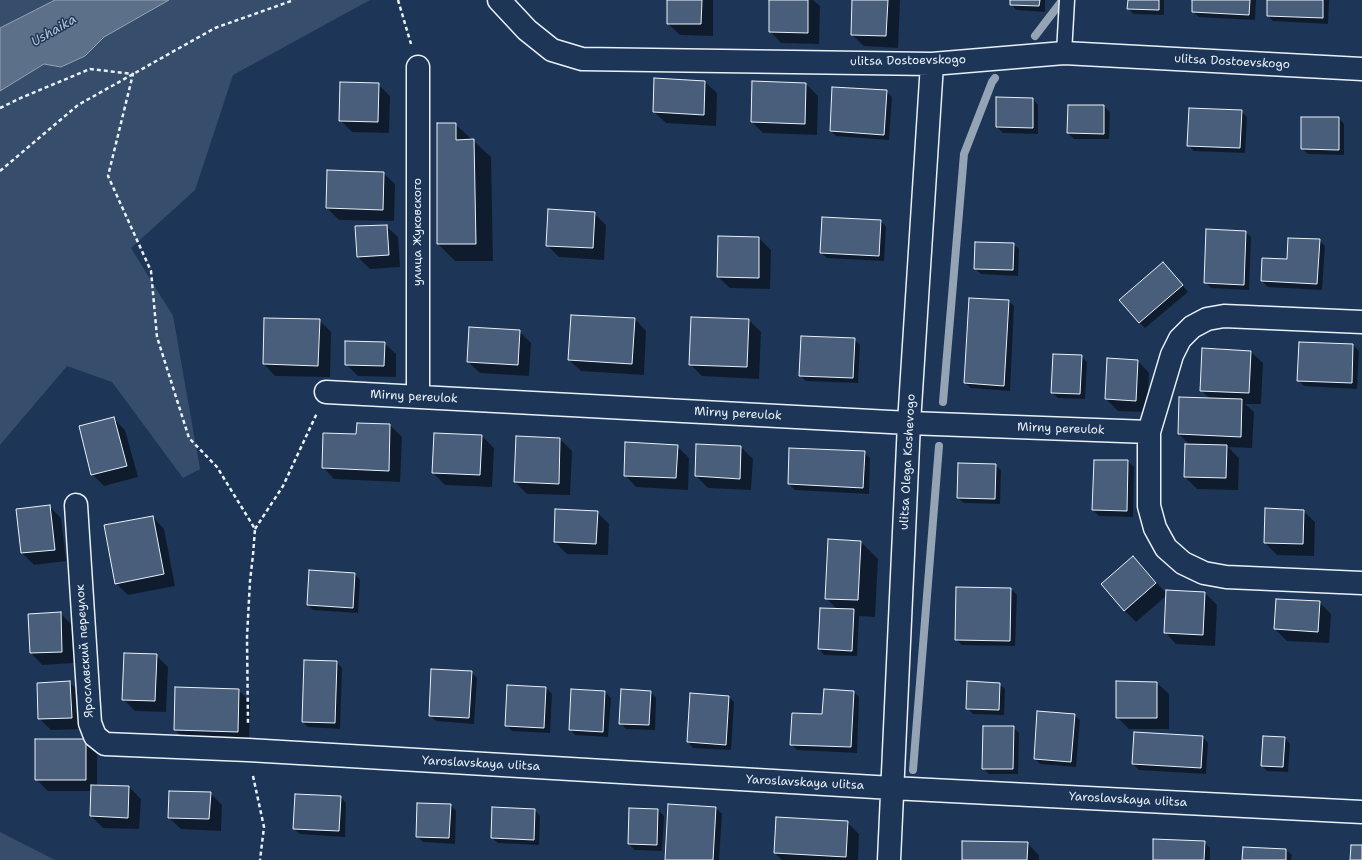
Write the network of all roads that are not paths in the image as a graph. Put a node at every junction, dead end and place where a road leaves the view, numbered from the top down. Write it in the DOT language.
graph roads {
  1 [pos="499,0"];
  2 [pos="1067,0"];
  3 [pos="1064,53"];
  4 [pos="932,64"];
  5 [pos="418,67"];
  6 [pos="1362,69"];
  7 [pos="1362,322"];
  8 [pos="326,392"];
  9 [pos="418,397"];
  10 [pos="909,423"];
  11 [pos="1149,432"];
  12 [pos="76,505"];
  13 [pos="1362,583"];
  14 [pos="248,750"];
  15 [pos="892,788"];
  16 [pos="1362,812"];
  17 [pos="889,860"];
  1 -- 4 [label="street, ulitsa Dostoevskogo"];
  2 -- 3 [label="lane"];
  3 -- 4 [label="street, ulitsa Dostoevskogo"];
  3 -- 6 [label="street, ulitsa Dostoevskogo"];
  4 -- 10 [label="street, ulitsa Olega Koshevogo"];
  5 -- 9 [label="street, улица Жуковского"];
  7 -- 11 [label="street"];
  8 -- 9 [label="street, Mirny pereulok"];
  9 -- 10 [label="street, Mirny pereulok"];
  10 -- 11 [label="street, Mirny pereulok"];
  10 -- 15 [label="street, ulitsa Olega Koshevogo"];
  11 -- 13 [label="street"];
  12 -- 14 [label="street, Ярославский переулок"];
  14 -- 15 [label="street, Yaroslavskaya ulitsa"];
  15 -- 16 [label="street, Yaroslavskaya ulitsa"];
  15 -- 17 [label="street, ulitsa Olega Koshevogo"];
}
